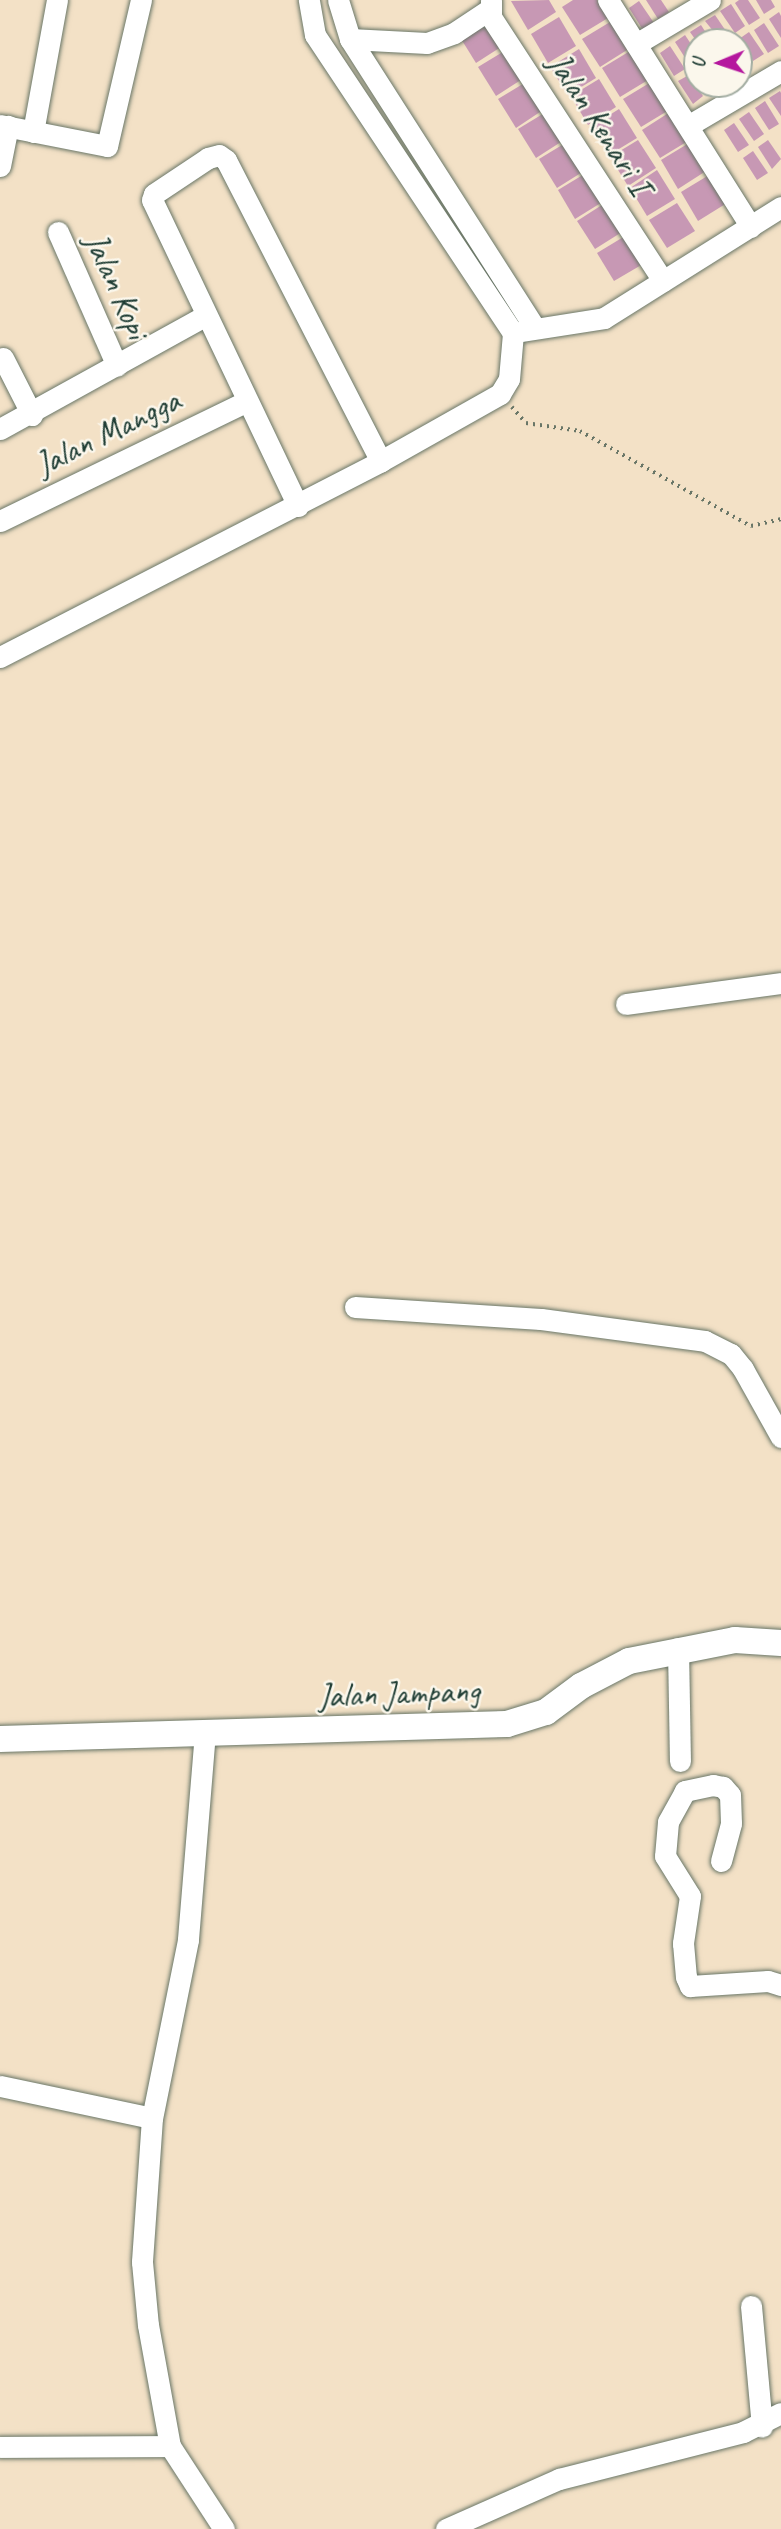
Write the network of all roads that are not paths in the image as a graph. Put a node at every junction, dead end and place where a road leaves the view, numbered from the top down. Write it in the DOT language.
graph roads {
  1 [pos="57,0"];
  2 [pos="141,0"];
  3 [pos="309,0"];
  4 [pos="338,0"];
  5 [pos="608,0"];
  6 [pos="710,0"];
  7 [pos="490,5"];
  8 [pos="351,39"];
  9 [pos="636,44"];
  10 [pos="781,71"];
  11 [pos="691,124"];
  12 [pos="4,126"];
  13 [pos="33,132"];
  14 [pos="0,166"];
  15 [pos="781,207"];
  16 [pos="751,227"];
  17 [pos="58,232"];
  18 [pos="663,281"];
  19 [pos="205,316"];
  20 [pos="535,328"];
  21 [pos="513,333"];
  22 [pos="3,358"];
  23 [pos="117,366"];
  24 [pos="245,401"];
  25 [pos="32,415"];
  26 [pos="0,429"];
  27 [pos="381,461"];
  28 [pos="298,506"];
  29 [pos="0,521"];
  30 [pos="1,655"];
  31 [pos="781,983"];
  32 [pos="626,1004"];
  33 [pos="355,1307"];
  34 [pos="781,1437"];
  35 [pos="781,1643"];
  36 [pos="678,1648"];
  37 [pos="205,1732"];
  38 [pos="0,1739"];
  39 [pos="680,1761"];
  40 [pos="722,1861"];
  41 [pos="781,1985"];
  42 [pos="0,2086"];
  43 [pos="152,2118"];
  44 [pos="751,2306"];
  45 [pos="781,2413"];
  46 [pos="762,2426"];
  47 [pos="170,2446"];
  48 [pos="0,2447"];
  49 [pos="224,2529"];
  50 [pos="446,2529"];
  1 -- 13 [label="street"];
  2 -- 13 [label="street"];
  3 -- 21 [label="street"];
  4 -- 8 [label="street"];
  5 -- 9 [label="street"];
  6 -- 9 [label="street"];
  7 -- 8 [label="street"];
  7 -- 18 [label="street, Jalan Kenari I"];
  8 -- 20 [label="street"];
  9 -- 11 [label="street"];
  10 -- 11 [label="street"];
  11 -- 16 [label="street"];
  12 -- 13 [label="street"];
  12 -- 14 [label="street"];
  15 -- 16 [label="street"];
  16 -- 18 [label="street"];
  17 -- 23 [label="street, Jalan Kopi"];
  18 -- 20 [label="street"];
  19 -- 23 [label="street"];
  19 -- 24 [label="street"];
  19 -- 27 [label="street"];
  20 -- 21 [label="street"];
  21 -- 27 [label="street"];
  22 -- 25 [label="street"];
  23 -- 25 [label="street"];
  24 -- 28 [label="street"];
  24 -- 29 [label="street, Jalan Mangga"];
  25 -- 26 [label="street"];
  27 -- 28 [label="street"];
  28 -- 30 [label="street"];
  31 -- 32 [label="street"];
  33 -- 34 [label="street"];
  35 -- 36 [label="street, Jalan Jampang"];
  36 -- 37 [label="street, Jalan Jampang"];
  36 -- 39 [label="street"];
  37 -- 38 [label="street, Jalan Jampang"];
  37 -- 43 [label="street"];
  40 -- 41 [label="street"];
  42 -- 43 [label="street"];
  43 -- 47 [label="street"];
  44 -- 46 [label="street"];
  45 -- 46 [label="street"];
  46 -- 50 [label="street"];
  47 -- 48 [label="street"];
  47 -- 49 [label="street"];
}
